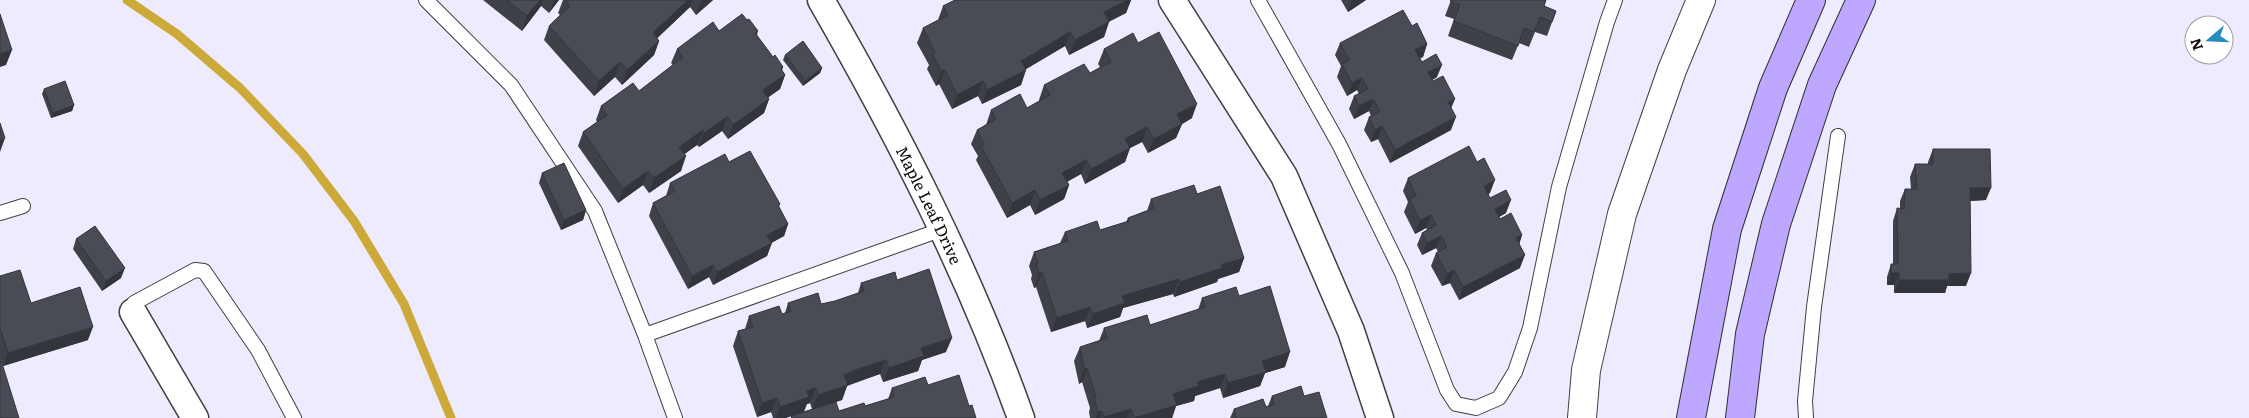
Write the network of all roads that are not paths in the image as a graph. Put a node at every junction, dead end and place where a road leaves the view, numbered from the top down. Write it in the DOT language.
graph roads {
  1 [pos="426,0"];
  2 [pos="821,0"];
  3 [pos="1172,0"];
  4 [pos="1258,0"];
  5 [pos="1615,0"];
  6 [pos="1701,0"];
  7 [pos="1811,0"];
  8 [pos="1861,0"];
  9 [pos="1838,136"];
  10 [pos="23,206"];
  11 [pos="0,213"];
  12 [pos="943,229"];
  13 [pos="132,312"];
  14 [pos="645,335"];
  15 [pos="195,418"];
  16 [pos="294,418"];
  17 [pos="675,418"];
  18 [pos="1021,418"];
  19 [pos="1380,418"];
  20 [pos="1582,418"];
  21 [pos="1691,418"];
  22 [pos="1740,418"];
  23 [pos="1806,418"];
  1 -- 14 [label="lane"];
  2 -- 12 [label="street, Maple Leaf Drive"];
  3 -- 19 [label="street"];
  4 -- 5 [label="lane"];
  6 -- 20 [label="street"];
  7 -- 21 [label="main road"];
  8 -- 22 [label="main road"];
  9 -- 23 [label="lane"];
  10 -- 11 [label="lane"];
  12 -- 14 [label="lane"];
  12 -- 18 [label="street, Maple Leaf Drive"];
  13 -- 15 [label="street"];
  13 -- 16 [label="lane"];
  14 -- 17 [label="lane"];
}
